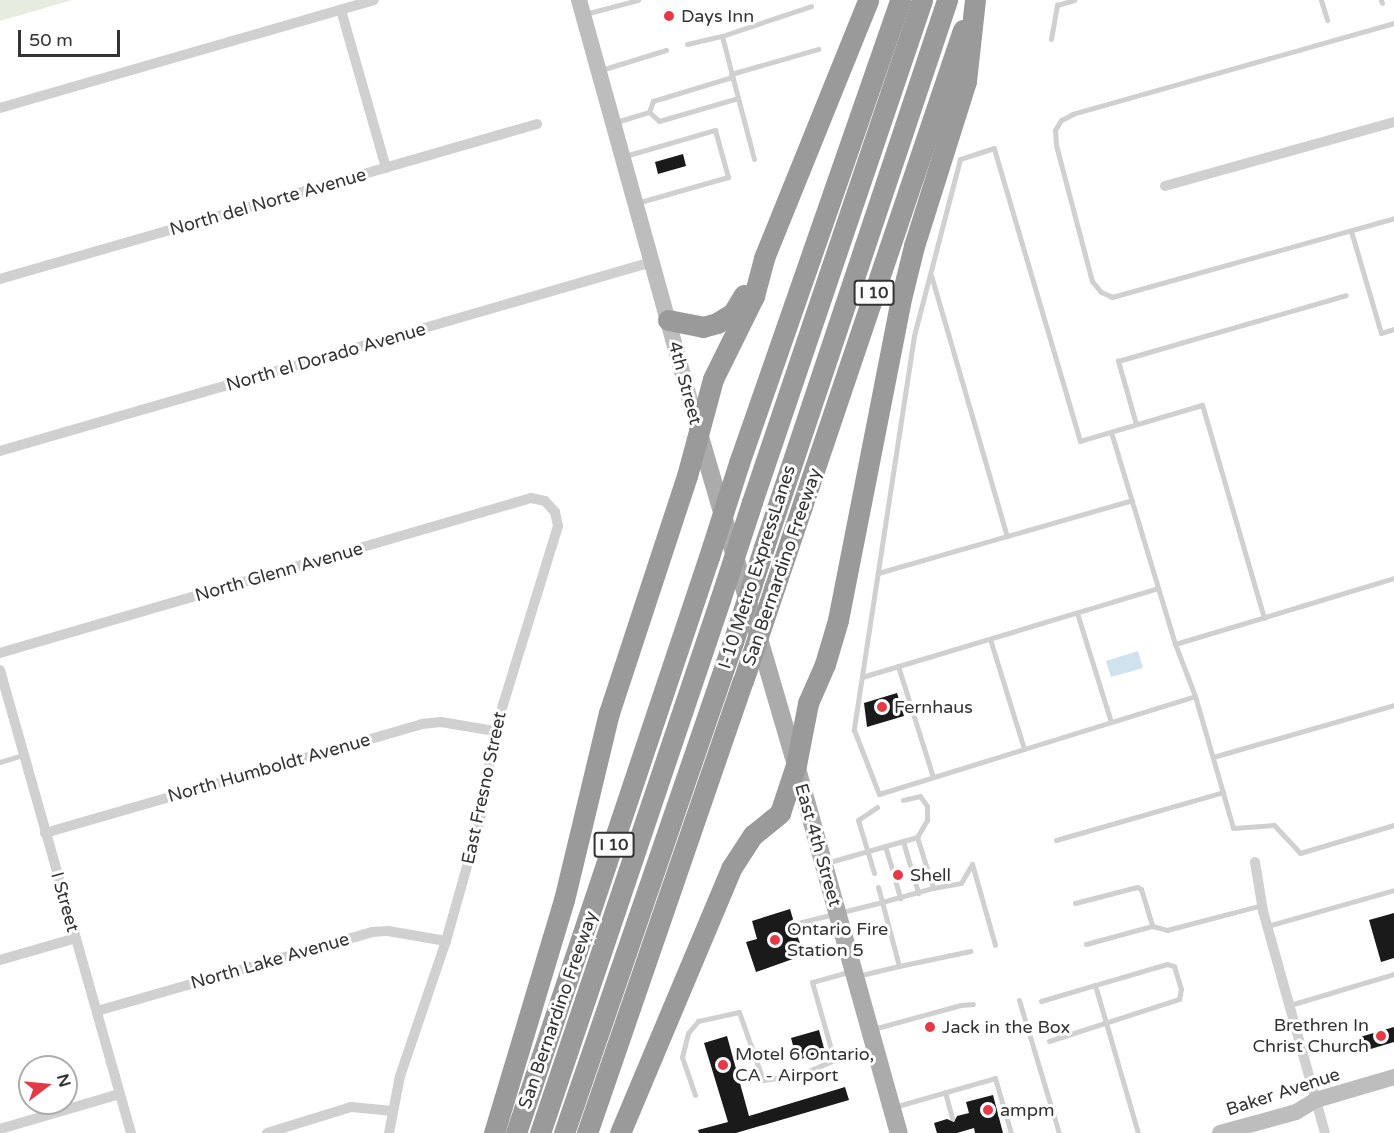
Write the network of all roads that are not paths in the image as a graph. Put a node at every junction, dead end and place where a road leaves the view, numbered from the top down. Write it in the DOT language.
graph roads {
  1 [pos="374,0"];
  2 [pos="638,0"];
  3 [pos="868,0"];
  4 [pos="900,0"];
  5 [pos="922,0"];
  6 [pos="947,0"];
  7 [pos="974,0"];
  8 [pos="1074,0"];
  9 [pos="1321,0"];
  10 [pos="811,6"];
  11 [pos="581,7"];
  12 [pos="341,10"];
  13 [pos="1327,20"];
  14 [pos="1394,23"];
  15 [pos="722,36"];
  16 [pos="1051,39"];
  17 [pos="687,44"];
  18 [pos="818,49"];
  19 [pos="666,50"];
  20 [pos="599,70"];
  21 [pos="732,75"];
  22 [pos="738,98"];
  23 [pos="0,108"];
  24 [pos="649,112"];
  25 [pos="614,122"];
  26 [pos="1394,122"];
  27 [pos="537,124"];
  28 [pos="623,157"];
  29 [pos="754,159"];
  30 [pos="386,168"];
  31 [pos="1165,186"];
  32 [pos="636,203"];
  33 [pos="1394,218"];
  34 [pos="1351,231"];
  35 [pos="764,258"];
  36 [pos="652,262"];
  37 [pos="930,273"];
  38 [pos="0,279"];
  39 [pos="1346,295"];
  40 [pos="668,320"];
  41 [pos="1394,329"];
  42 [pos="1136,424"];
  43 [pos="698,430"];
  44 [pos="1111,432"];
  45 [pos="0,452"];
  46 [pos="1132,500"];
  47 [pos="555,512"];
  48 [pos="1007,536"];
  49 [pos="878,573"];
  50 [pos="1394,578"];
  51 [pos="1158,588"];
  52 [pos="1077,613"];
  53 [pos="1264,618"];
  54 [pos="990,639"];
  55 [pos="1175,644"];
  56 [pos="0,653"];
  57 [pos="898,666"];
  58 [pos="0,670"];
  59 [pos="862,677"];
  60 [pos="1196,696"];
  61 [pos="1394,705"];
  62 [pos="1111,722"];
  63 [pos="495,730"];
  64 [pos="1024,749"];
  65 [pos="23,755"];
  66 [pos="1213,757"];
  67 [pos="0,762"];
  68 [pos="796,765"];
  69 [pos="933,777"];
  70 [pos="1223,792"];
  71 [pos="903,800"];
  72 [pos="877,807"];
  73 [pos="1394,825"];
  74 [pos="45,833"];
  75 [pos="917,837"];
  76 [pos="1056,840"];
  77 [pos="903,841"];
  78 [pos="885,846"];
  79 [pos="868,851"];
  80 [pos="1256,862"];
  81 [pos="824,863"];
  82 [pos="910,865"];
  83 [pos="892,869"];
  84 [pos="874,873"];
  85 [pos="913,875"];
  86 [pos="896,880"];
  87 [pos="878,886"];
  88 [pos="933,888"];
  89 [pos="1394,890"];
  90 [pos="918,893"];
  91 [pos="900,898"];
  92 [pos="882,902"];
  93 [pos="1075,903"];
  94 [pos="1262,905"];
  95 [pos="837,913"];
  96 [pos="794,924"];
  97 [pos="1152,926"];
  98 [pos="1267,926"];
  99 [pos="76,938"];
  100 [pos="446,940"];
  101 [pos="1086,944"];
  102 [pos="995,945"];
  103 [pos="970,951"];
  104 [pos="0,960"];
  105 [pos="899,966"];
  106 [pos="854,974"];
  107 [pos="1394,975"];
  108 [pos="1095,985"];
  109 [pos="1019,1000"];
  110 [pos="1041,1001"];
  111 [pos="974,1004"];
  112 [pos="1290,1005"];
  113 [pos="97,1011"];
  114 [pos="1106,1022"];
  115 [pos="870,1030"];
  116 [pos="1049,1041"];
  117 [pos="875,1048"];
  118 [pos="834,1060"];
  119 [pos="1394,1077"];
  120 [pos="945,1092"];
  121 [pos="120,1094"];
  122 [pos="695,1095"];
  123 [pos="1316,1100"];
  124 [pos="892,1107"];
  125 [pos="393,1111"];
  126 [pos="952,1118"];
  127 [pos="0,1129"];
  128 [pos="131,1133"];
  129 [pos="267,1133"];
  130 [pos="389,1133"];
  131 [pos="494,1133"];
  132 [pos="516,1133"];
  133 [pos="540,1133"];
  134 [pos="564,1133"];
  135 [pos="587,1133"];
  136 [pos="620,1133"];
  137 [pos="899,1133"];
  138 [pos="1011,1133"];
  139 [pos="1059,1133"];
  140 [pos="1138,1133"];
  141 [pos="1220,1133"];
  142 [pos="1325,1133"];
  1 -- 12 [label="street"];
  2 -- 11 [label="lane"];
  3 -- 35 [label="highway"];
  4 -- 132 [label="highway, San Bernardino Freeway / I 10, bridge"];
  5 -- 133 [label="highway, I-10 Metro ExpressLanes, bridge"];
  6 -- 134 [label="highway, I-10 Metro ExpressLanes, bridge"];
  7 -- 68 [label="highway"];
  7 -- 135 [label="highway, San Bernardino Freeway / I 10, bridge"];
  8 -- 16 [label="lane"];
  9 -- 13 [label="lane"];
  10 -- 15 [label="lane"];
  11 -- 20 [label="main road, 4th Street"];
  12 -- 23 [label="street"];
  12 -- 30 [label="street"];
  14 -- 34 [label="lane"];
  15 -- 17 [label="lane"];
  15 -- 21 [label="lane"];
  18 -- 21 [label="lane"];
  19 -- 20 [label="lane"];
  20 -- 25 [label="main road, 4th Street"];
  21 -- 22 [label="lane"];
  21 -- 24 [label="lane"];
  22 -- 24 [label="lane"];
  22 -- 29 [label="lane"];
  24 -- 25 [label="lane"];
  25 -- 28 [label="main road, 4th Street"];
  26 -- 31 [label="street"];
  27 -- 30 [label="street, North del Norte Avenue"];
  28 -- 32 [label="main road, 4th Street"];
  28 -- 32 [label="lane"];
  30 -- 38 [label="street, North del Norte Avenue"];
  32 -- 36 [label="main road, 4th Street"];
  33 -- 34 [label="lane"];
  34 -- 41 [label="lane"];
  35 -- 40 [label="highway"];
  35 -- 43 [label="highway"];
  36 -- 40 [label="main road, 4th Street"];
  36 -- 45 [label="street, North el Dorado Avenue"];
  37 -- 44 [label="lane"];
  37 -- 48 [label="lane"];
  37 -- 49 [label="lane"];
  39 -- 42 [label="lane"];
  40 -- 43 [label="main road, 4th Street"];
  42 -- 44 [label="lane"];
  42 -- 53 [label="lane"];
  43 -- 68 [label="main road, 4th Street"];
  43 -- 131 [label="highway"];
  44 -- 46 [label="lane"];
  46 -- 48 [label="lane"];
  46 -- 51 [label="lane"];
  47 -- 56 [label="street, North Glenn Avenue"];
  47 -- 63 [label="street, East Fresno Street"];
  48 -- 49 [label="lane"];
  49 -- 59 [label="lane"];
  50 -- 53 [label="lane"];
  51 -- 52 [label="lane"];
  51 -- 55 [label="lane"];
  52 -- 54 [label="lane"];
  52 -- 62 [label="lane"];
  53 -- 55 [label="lane"];
  54 -- 57 [label="lane"];
  54 -- 64 [label="lane"];
  55 -- 60 [label="lane"];
  57 -- 59 [label="lane"];
  57 -- 69 [label="lane"];
  58 -- 65 [label="street, I Street"];
  59 -- 69 [label="lane"];
  60 -- 62 [label="lane"];
  60 -- 66 [label="lane"];
  61 -- 66 [label="lane"];
  62 -- 64 [label="lane"];
  63 -- 74 [label="street, North Humboldt Avenue"];
  63 -- 100 [label="street, East Fresno Street"];
  64 -- 69 [label="lane"];
  65 -- 67 [label="lane"];
  65 -- 74 [label="street, I Street"];
  66 -- 70 [label="lane"];
  68 -- 81 [label="main road, East 4th Street"];
  68 -- 136 [label="highway"];
  70 -- 73 [label="lane"];
  70 -- 76 [label="lane"];
  71 -- 75 [label="lane"];
  72 -- 79 [label="lane"];
  74 -- 99 [label="street, I Street"];
  75 -- 77 [label="lane"];
  75 -- 88 [label="lane"];
  77 -- 78 [label="lane"];
  77 -- 82 [label="lane"];
  78 -- 79 [label="lane"];
  78 -- 83 [label="lane"];
  79 -- 81 [label="lane"];
  79 -- 84 [label="lane"];
  80 -- 94 [label="street"];
  81 -- 95 [label="main road, East 4th Street"];
  85 -- 90 [label="lane"];
  86 -- 91 [label="lane"];
  87 -- 92 [label="lane"];
  88 -- 90 [label="lane"];
  88 -- 102 [label="lane"];
  89 -- 98 [label="lane"];
  90 -- 91 [label="lane"];
  91 -- 92 [label="lane"];
  92 -- 95 [label="lane"];
  92 -- 105 [label="lane"];
  93 -- 97 [label="lane"];
  94 -- 97 [label="lane"];
  94 -- 98 [label="street"];
  95 -- 96 [label="lane"];
  95 -- 106 [label="main road, East 4th Street"];
  97 -- 101 [label="lane"];
  98 -- 112 [label="street"];
  99 -- 104 [label="street"];
  99 -- 113 [label="street, I Street"];
  100 -- 113 [label="street, North Lake Avenue"];
  100 -- 125 [label="street, East Fresno Street"];
  103 -- 105 [label="lane"];
  105 -- 106 [label="lane"];
  106 -- 115 [label="main road, East 4th Street"];
  106 -- 118 [label="lane"];
  107 -- 112 [label="lane"];
  108 -- 110 [label="lane"];
  108 -- 114 [label="lane"];
  108 -- 114 [label="lane"];
  109 -- 139 [label="lane"];
  111 -- 115 [label="lane"];
  112 -- 123 [label="street"];
  113 -- 121 [label="street, I Street"];
  114 -- 116 [label="lane"];
  114 -- 140 [label="lane"];
  115 -- 117 [label="main road, East 4th Street"];
  117 -- 118 [label="lane"];
  117 -- 124 [label="main road, East 4th Street"];
  118 -- 122 [label="lane"];
  119 -- 123 [label="main road, Baker Avenue"];
  120 -- 124 [label="lane"];
  120 -- 126 [label="lane"];
  120 -- 138 [label="lane"];
  121 -- 127 [label="street"];
  121 -- 128 [label="street, I Street"];
  123 -- 141 [label="main road, Baker Avenue"];
  123 -- 142 [label="street"];
  124 -- 137 [label="main road, East 4th Street"];
  125 -- 129 [label="street"];
  125 -- 130 [label="street, East Fresno Street"];
}
